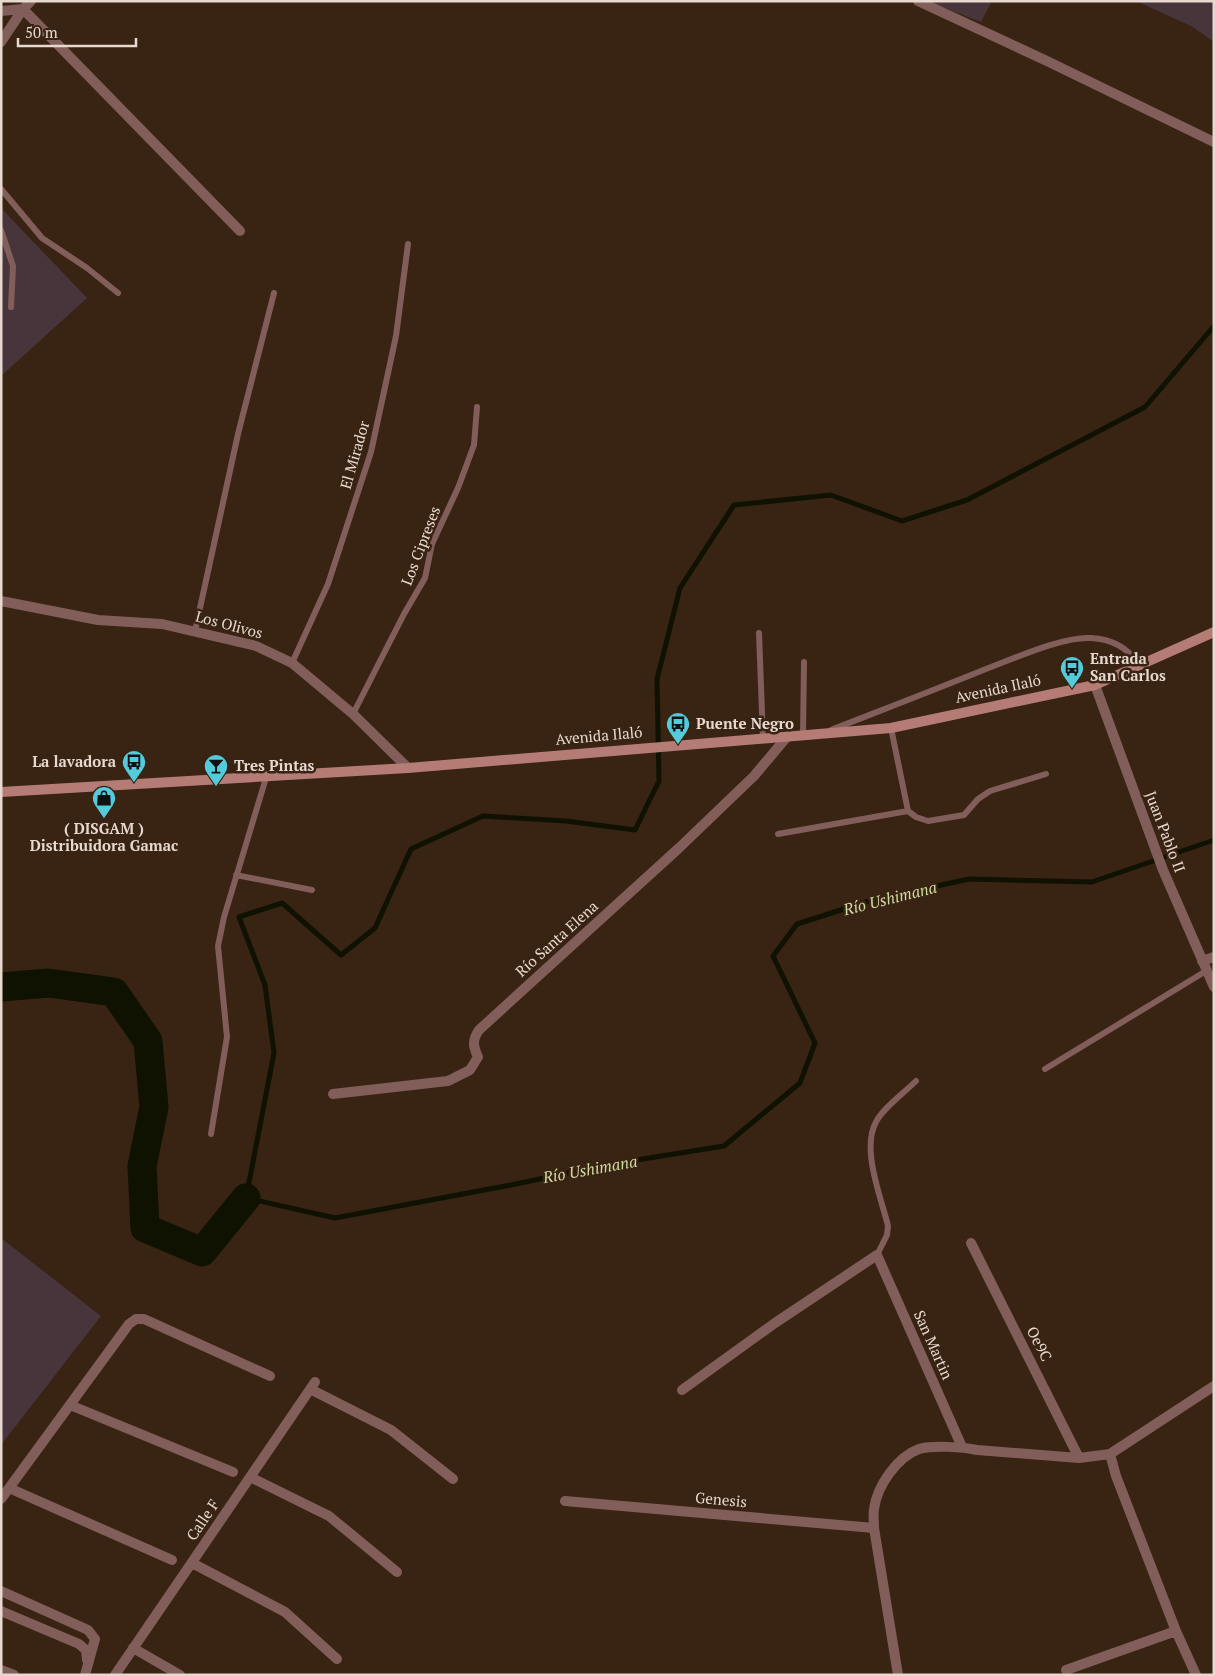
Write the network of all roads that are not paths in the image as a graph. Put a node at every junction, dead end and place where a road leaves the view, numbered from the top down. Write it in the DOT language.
graph roads {
  1 [pos="31,1"];
  2 [pos="918,1"];
  3 [pos="23,9"];
  4 [pos="1,11"];
  5 [pos="1,42"];
  6 [pos="1214,142"];
  7 [pos="1,188"];
  8 [pos="1,230"];
  9 [pos="240,231"];
  10 [pos="408,244"];
  11 [pos="118,293"];
  12 [pos="274,293"];
  13 [pos="11,307"];
  14 [pos="477,408"];
  15 [pos="1,601"];
  16 [pos="195,631"];
  17 [pos="759,633"];
  18 [pos="1213,635"];
  19 [pos="804,662"];
  20 [pos="292,663"];
  21 [pos="1139,664"];
  22 [pos="1095,684"];
  23 [pos="353,714"];
  24 [pos="891,728"];
  25 [pos="818,735"];
  26 [pos="803,736"];
  27 [pos="786,738"];
  28 [pos="763,739"];
  29 [pos="408,768"];
  30 [pos="1046,774"];
  31 [pos="266,778"];
  32 [pos="1,792"];
  33 [pos="908,811"];
  34 [pos="778,834"];
  35 [pos="236,875"];
  36 [pos="312,890"];
  37 [pos="1214,957"];
  38 [pos="1204,966"];
  39 [pos="1214,987"];
  40 [pos="1046,1069"];
  41 [pos="916,1081"];
  42 [pos="333,1094"];
  43 [pos="211,1134"];
  44 [pos="971,1243"];
  45 [pos="877,1255"];
  46 [pos="270,1376"];
  47 [pos="1214,1386"];
  48 [pos="682,1390"];
  49 [pos="70,1405"];
  50 [pos="962,1447"];
  51 [pos="1110,1454"];
  52 [pos="1079,1458"];
  53 [pos="233,1472"];
  54 [pos="250,1477"];
  55 [pos="453,1479"];
  56 [pos="9,1488"];
  57 [pos="1,1499"];
  58 [pos="565,1501"];
  59 [pos="874,1528"];
  60 [pos="172,1560"];
  61 [pos="192,1563"];
  62 [pos="397,1572"];
  63 [pos="1,1591"];
  64 [pos="1,1611"];
  65 [pos="1176,1631"];
  66 [pos="133,1648"];
  67 [pos="337,1660"];
  68 [pos="1,1670"];
  69 [pos="1066,1670"];
  70 [pos="86,1672"];
  71 [pos="14,1675"];
  72 [pos="115,1675"];
  73 [pos="180,1675"];
  74 [pos="898,1675"];
  75 [pos="1196,1675"];
  1 -- 3 [label="street"];
  2 -- 6 [label="street"];
  3 -- 4 [label="street"];
  3 -- 5 [label="street"];
  3 -- 9 [label="street"];
  7 -- 11 [label="lane"];
  8 -- 13 [label="lane"];
  10 -- 20 [label="lane, El Mirador"];
  12 -- 16 [label="lane"];
  14 -- 23 [label="lane, Los Cipreses"];
  15 -- 16 [label="street, Los Olivos"];
  16 -- 20 [label="street, Los Olivos"];
  17 -- 28 [label="lane"];
  18 -- 21 [label="main road, Avenida Ilaló"];
  19 -- 26 [label="lane"];
  20 -- 23 [label="street, Los Olivos"];
  21 -- 22 [label="main road, Avenida Ilaló"];
  21 -- 25 [label="lane"];
  22 -- 24 [label="main road, Avenida Ilaló"];
  22 -- 38 [label="street, Juan Pablo II"];
  23 -- 29 [label="street, Los Olivos"];
  24 -- 25 [label="main road, Avenida Ilaló"];
  24 -- 33 [label="lane"];
  25 -- 26 [label="main road, Avenida Ilaló"];
  26 -- 27 [label="main road, Avenida Ilaló"];
  27 -- 28 [label="main road, Avenida Ilaló"];
  27 -- 42 [label="street, Río Santa Elena"];
  28 -- 29 [label="main road, Avenida Ilaló"];
  29 -- 31 [label="main road, Avenida Ilaló"];
  30 -- 33 [label="lane"];
  31 -- 32 [label="main road, Avenida Ilaló"];
  31 -- 35 [label="lane"];
  33 -- 34 [label="lane"];
  35 -- 36 [label="lane"];
  35 -- 43 [label="lane"];
  37 -- 38 [label="street"];
  38 -- 39 [label="street, Juan Pablo II"];
  38 -- 40 [label="lane"];
  41 -- 45 [label="lane"];
  44 -- 52 [label="street, Oe9C"];
  45 -- 48 [label="street"];
  45 -- 50 [label="street, San Martin"];
  46 -- 49 [label="street"];
  47 -- 51 [label="street"];
  49 -- 53 [label="street"];
  49 -- 56 [label="street"];
  50 -- 52 [label="street"];
  50 -- 59 [label="street"];
  51 -- 52 [label="street"];
  51 -- 65 [label="street"];
  54 -- 55 [label="street, Calle F"];
  54 -- 61 [label="street, Calle F"];
  54 -- 62 [label="street"];
  56 -- 57 [label="street"];
  56 -- 60 [label="street"];
  58 -- 59 [label="street, Genesis"];
  59 -- 74 [label="street"];
  61 -- 66 [label="street, Calle F"];
  61 -- 67 [label="street"];
  63 -- 70 [label="street"];
  64 -- 70 [label="street"];
  65 -- 69 [label="street"];
  65 -- 75 [label="street"];
  66 -- 72 [label="street, Calle F"];
  66 -- 73 [label="street"];
  68 -- 71 [label="street"];
}
